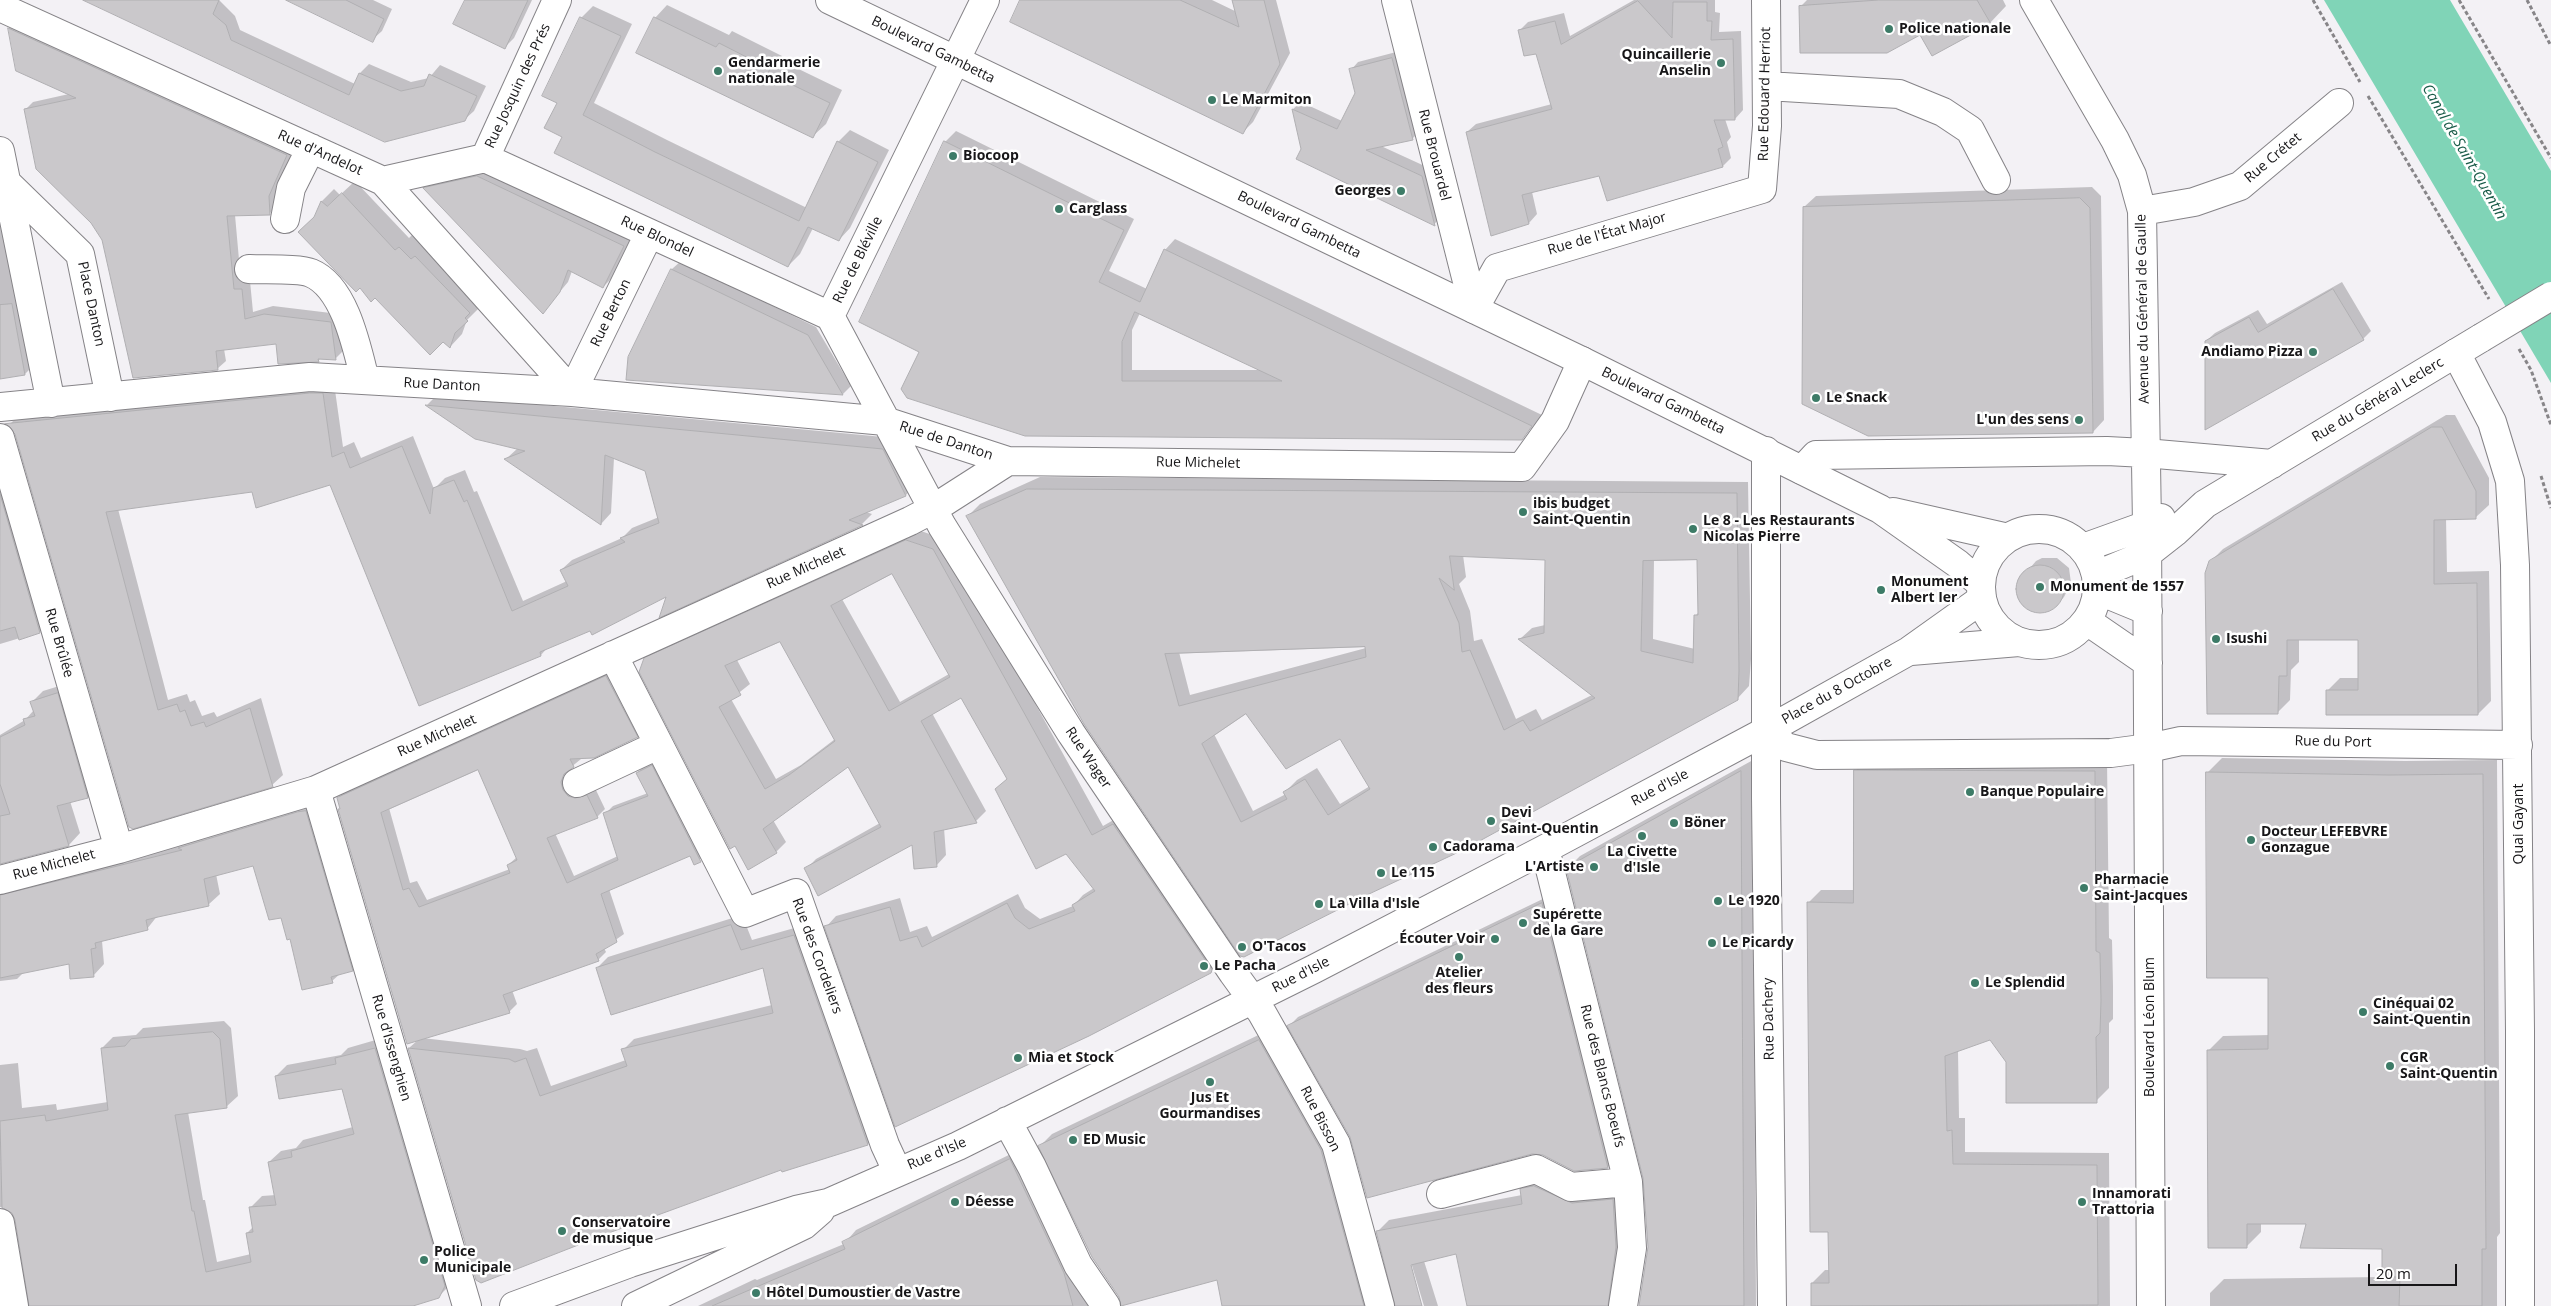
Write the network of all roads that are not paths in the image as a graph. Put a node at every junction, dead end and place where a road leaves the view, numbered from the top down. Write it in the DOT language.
graph roads {
  1 [pos="558,0"];
  2 [pos="830,0"];
  3 [pos="984,0"];
  4 [pos="1396,0"];
  5 [pos="1766,0"];
  6 [pos="2034,0"];
  7 [pos="0,7"];
  8 [pos="956,60"];
  9 [pos="1767,86"];
  10 [pos="2339,103"];
  11 [pos="311,148"];
  12 [pos="0,151"];
  13 [pos="485,158"];
  14 [pos="1996,180"];
  15 [pos="383,181"];
  16 [pos="6,182"];
  17 [pos="1762,189"];
  18 [pos="2142,211"];
  19 [pos="285,219"];
  20 [pos="649,234"];
  21 [pos="249,269"];
  22 [pos="2551,296"];
  23 [pos="1474,309"];
  24 [pos="830,316"];
  25 [pos="2456,353"];
  26 [pos="1582,361"];
  27 [pos="365,380"];
  28 [pos="572,392"];
  29 [pos="110,397"];
  30 [pos="51,403"];
  31 [pos="0,407"];
  32 [pos="884,421"];
  33 [pos="0,438"];
  34 [pos="1766,451"];
  35 [pos="2145,453"];
  36 [pos="1008,461"];
  37 [pos="2272,464"];
  38 [pos="1802,470"];
  39 [pos="2205,504"];
  40 [pos="933,509"];
  41 [pos="1880,509"];
  42 [pos="2147,525"];
  43 [pos="2008,538"];
  44 [pos="2083,548"];
  45 [pos="2147,554"];
  46 [pos="2097,583"];
  47 [pos="1982,591"];
  48 [pos="2148,611"];
  49 [pos="2086,621"];
  50 [pos="2018,642"];
  51 [pos="1909,651"];
  52 [pos="613,655"];
  53 [pos="2148,663"];
  54 [pos="1766,731"];
  55 [pos="658,745"];
  56 [pos="2518,745"];
  57 [pos="2149,748"];
  58 [pos="577,783"];
  59 [pos="316,790"];
  60 [pos="119,849"];
  61 [pos="1545,849"];
  62 [pos="0,880"];
  63 [pos="1252,1000"];
  64 [pos="1007,1121"];
  65 [pos="897,1171"];
  66 [pos="1628,1182"];
  67 [pos="1441,1194"];
  68 [pos="828,1203"];
  69 [pos="0,1223"];
  70 [pos="14,1306"];
  71 [pos="467,1306"];
  72 [pos="514,1306"];
  73 [pos="636,1306"];
  74 [pos="1106,1306"];
  75 [pos="1380,1306"];
  76 [pos="1623,1306"];
  77 [pos="1772,1306"];
  78 [pos="2151,1306"];
  79 [pos="2520,1306"];
  1 -- 13 [label="street, Rue Josquin des Prés"];
  2 -- 8 [label="street, Boulevard Gambetta"];
  3 -- 8 [label="street, Rue de Bléville"];
  4 -- 23 [label="street, Rue Brouardel"];
  5 -- 9 [label="street, Rue Edouard Herriot"];
  6 -- 18 [label="street, Avenue du Général de Gaulle"];
  7 -- 11 [label="street, Rue d'Andelot"];
  8 -- 23 [label="street, Boulevard Gambetta"];
  8 -- 24 [label="street, Rue de Bléville"];
  9 -- 14 [label="street"];
  9 -- 17 [label="street, Rue Edouard Herriot"];
  10 -- 18 [label="street, Rue Crétet"];
  11 -- 15 [label="street, Rue d'Andelot"];
  11 -- 19 [label="street"];
  12 -- 16 [label="street"];
  13 -- 15 [label="street, Rue Josquin des Prés"];
  13 -- 20 [label="street, Rue Blondel"];
  15 -- 28 [label="street, Rue d'Andelot"];
  16 -- 29 [label="street, Place Danton"];
  16 -- 30 [label="street"];
  17 -- 23 [label="street, Rue de l'État Major"];
  18 -- 35 [label="street, Avenue du Général de Gaulle"];
  20 -- 24 [label="street, Rue Blondel"];
  20 -- 28 [label="street, Rue Berton"];
  21 -- 27 [label="street"];
  22 -- 25 [label="street, Rue du Général Leclerc, bridge"];
  23 -- 26 [label="street, Boulevard Gambetta"];
  24 -- 32 [label="street, Rue de Bléville"];
  25 -- 37 [label="street, Rue du Général Leclerc"];
  25 -- 56 [label="street, Quai Gayant"];
  26 -- 34 [label="street, Boulevard Gambetta"];
  26 -- 36 [label="street, Rue Michelet"];
  27 -- 28 [label="street, Rue Danton"];
  27 -- 29 [label="street, Rue Danton"];
  28 -- 32 [label="street, Rue Danton"];
  29 -- 30 [label="street, Rue Danton"];
  30 -- 31 [label="street, Rue Danton"];
  32 -- 36 [label="street, Rue de Danton"];
  32 -- 40 [label="street, Rue de Bléville"];
  33 -- 60 [label="street, Rue Brûlée"];
  34 -- 38 [label="street, Place du 8 Octobre"];
  34 -- 54 [label="street, Rue Dachery"];
  35 -- 37 [label="street"];
  35 -- 38 [label="street"];
  35 -- 42 [label="street, Avenue du Général de Gaulle"];
  36 -- 40 [label="street, Rue Michelet"];
  37 -- 39 [label="street, Rue du Général Leclerc"];
  38 -- 41 [label="street, Place du 8 Octobre"];
  39 -- 42 [label="street, Rue du Général Leclerc"];
  39 -- 45 [label="street, Rue du Général Leclerc"];
  40 -- 52 [label="street, Rue Michelet"];
  40 -- 63 [label="street, Rue Wager"];
  41 -- 43 [label="street, Place du 8 Octobre"];
  41 -- 47 [label="street, Place du 8 Octobre"];
  42 -- 44 [label="street"];
  42 -- 45 [label="street"];
  43 -- 44 [label="street"];
  43 -- 47 [label="street"];
  44 -- 46 [label="street"];
  45 -- 46 [label="street, Rue du Général Leclerc"];
  45 -- 48 [label="street"];
  46 -- 48 [label="street"];
  46 -- 49 [label="street, Place du 8 Octobre"];
  47 -- 50 [label="street, Place du 8 Octobre"];
  47 -- 51 [label="street, Place du 8 Octobre"];
  48 -- 53 [label="street"];
  49 -- 50 [label="street, Place du 8 Octobre"];
  49 -- 53 [label="street"];
  50 -- 51 [label="street, Place du 8 Octobre"];
  51 -- 54 [label="street, Place du 8 Octobre"];
  52 -- 55 [label="street, Rue des Cordeliers"];
  52 -- 59 [label="street, Rue Michelet"];
  53 -- 57 [label="street"];
  54 -- 57 [label="street, Rue du Port"];
  54 -- 61 [label="street, Rue d'Isle"];
  54 -- 77 [label="street, Rue Dachery"];
  55 -- 58 [label="street"];
  55 -- 65 [label="street, Rue des Cordeliers"];
  56 -- 57 [label="street, Rue du Port"];
  56 -- 79 [label="street, Quai Gayant"];
  57 -- 78 [label="street, Boulevard Léon Blum"];
  59 -- 60 [label="street, Rue Michelet"];
  59 -- 71 [label="street, Rue d'Issenghien"];
  60 -- 62 [label="street, Rue Michelet"];
  61 -- 63 [label="street, Rue d'Isle"];
  61 -- 66 [label="street, Rue des Blancs Boeufs"];
  63 -- 64 [label="street, Rue d'Isle"];
  63 -- 75 [label="street, Rue Bisson"];
  64 -- 65 [label="street, Rue d'Isle"];
  64 -- 74 [label="street"];
  65 -- 68 [label="street, Rue d'Isle"];
  66 -- 67 [label="street"];
  66 -- 76 [label="street, Rue des Blancs Boeufs"];
  68 -- 72 [label="street, Rue d'Isle"];
  68 -- 73 [label="street, Rue d'Isle"];
  69 -- 70 [label="street"];
}
